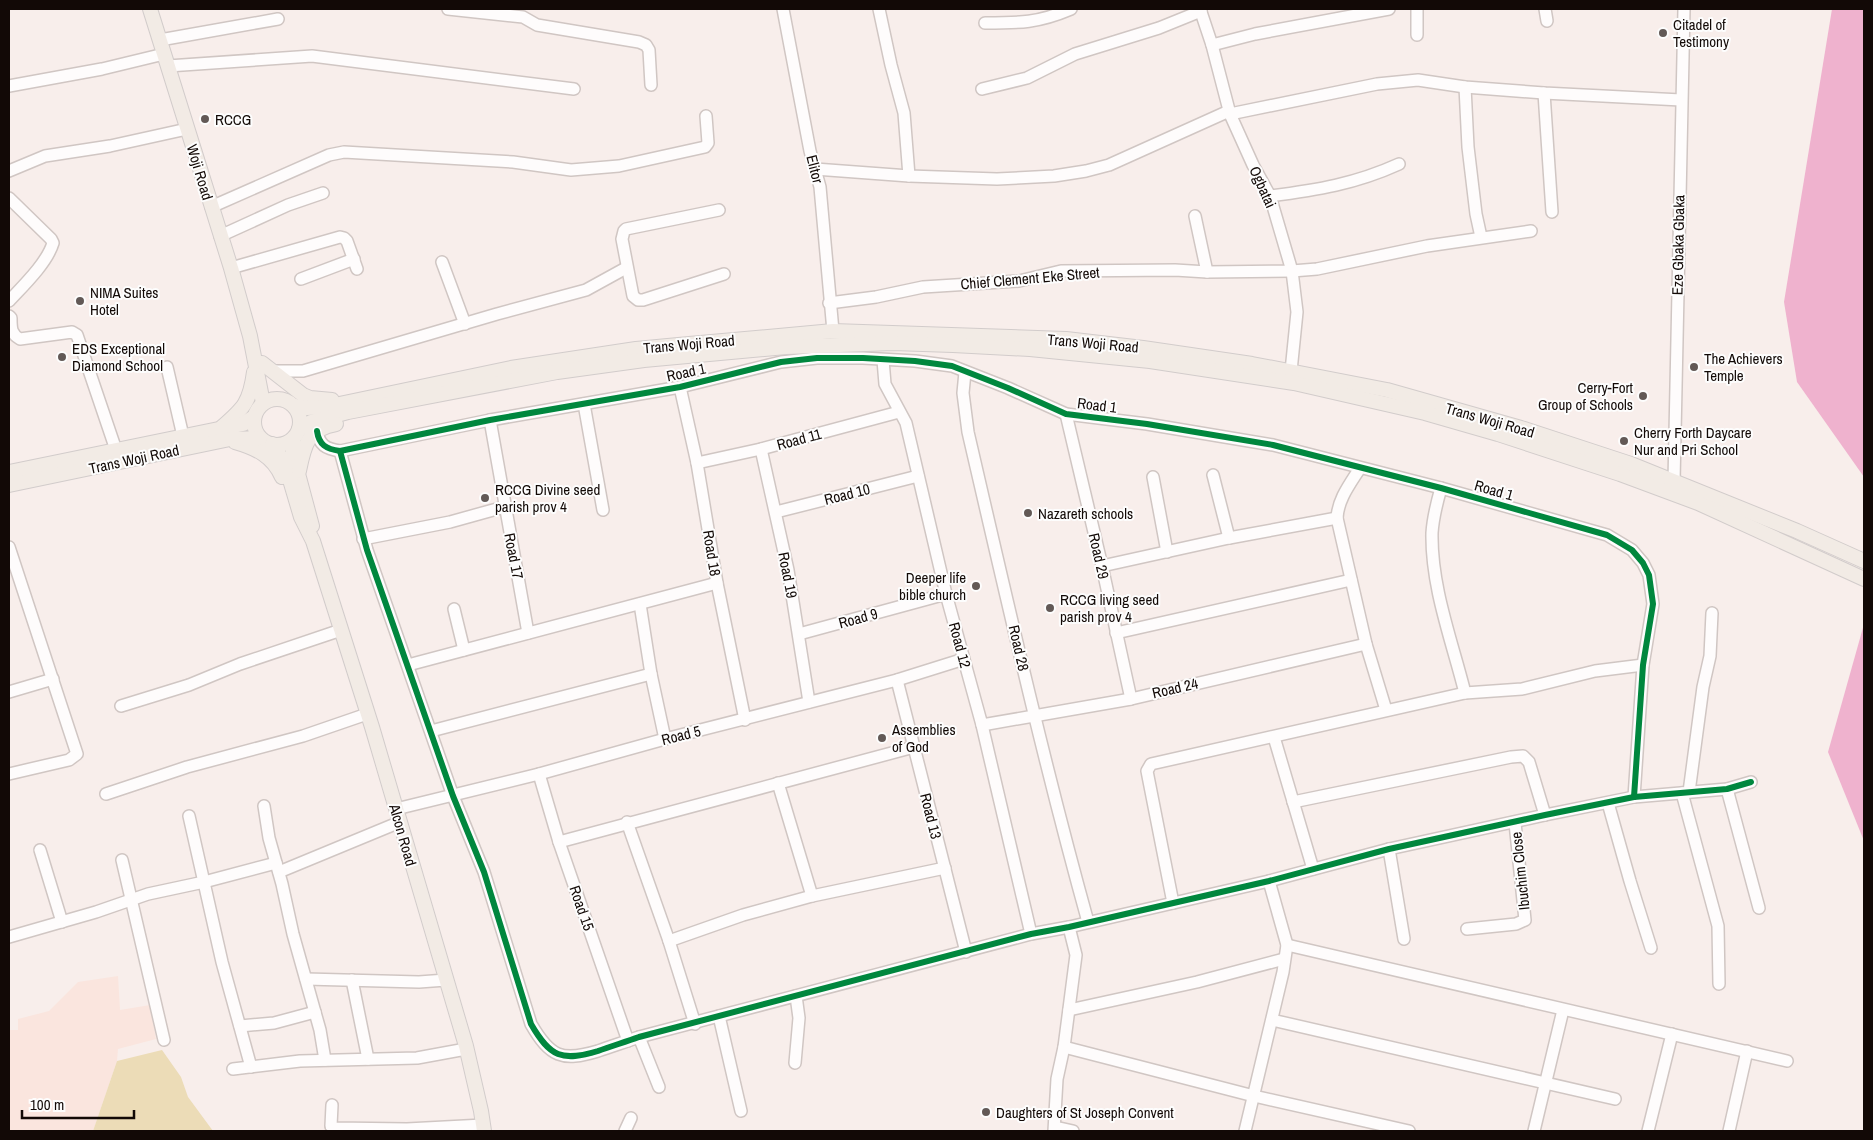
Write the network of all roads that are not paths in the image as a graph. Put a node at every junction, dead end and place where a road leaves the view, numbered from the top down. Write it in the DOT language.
graph roads {
  1 [pos="150,9"];
  2 [pos="448,9"];
  3 [pos="783,9"];
  4 [pos="879,9"];
  5 [pos="1071,9"];
  6 [pos="1389,9"];
  7 [pos="1417,9"];
  8 [pos="1545,9"];
  9 [pos="1684,9"];
  10 [pos="1201,10"];
  11 [pos="488,11"];
  12 [pos="278,19"];
  13 [pos="1547,21"];
  14 [pos="985,23"];
  15 [pos="1416,35"];
  16 [pos="1212,45"];
  17 [pos="164,54"];
  18 [pos="651,85"];
  19 [pos="9,86"];
  20 [pos="1465,86"];
  21 [pos="574,89"];
  22 [pos="982,89"];
  23 [pos="1544,93"];
  24 [pos="1681,100"];
  25 [pos="1230,113"];
  26 [pos="706,116"];
  27 [pos="187,129"];
  28 [pos="1399,164"];
  29 [pos="815,169"];
  30 [pos="9,171"];
  31 [pos="909,176"];
  32 [pos="324,193"];
  33 [pos="1270,196"];
  34 [pos="9,198"];
  35 [pos="211,207"];
  36 [pos="719,210"];
  37 [pos="1552,212"];
  38 [pos="1195,216"];
  39 [pos="1532,231"];
  40 [pos="220,236"];
  41 [pos="1481,237"];
  42 [pos="442,262"];
  43 [pos="231,268"];
  44 [pos="626,268"];
  45 [pos="1292,271"];
  46 [pos="1207,272"];
  47 [pos="724,274"];
  48 [pos="300,279"];
  49 [pos="9,301"];
  50 [pos="829,303"];
  51 [pos="9,316"];
  52 [pos="466,324"];
  53 [pos="833,331"];
  54 [pos="883,360"];
  55 [pos="263,365"];
  56 [pos="168,367"];
  57 [pos="1291,371"];
  58 [pos="965,372"];
  59 [pos="680,387"];
  60 [pos="282,399"];
  61 [pos="263,403"];
  62 [pos="584,404"];
  63 [pos="294,406"];
  64 [pos="347,407"];
  65 [pos="899,412"];
  66 [pos="1066,414"];
  67 [pos="1452,415"];
  68 [pos="254,417"];
  69 [pos="490,420"];
  70 [pos="316,431"];
  71 [pos="224,434"];
  72 [pos="296,434"];
  73 [pos="183,436"];
  74 [pos="1524,436"];
  75 [pos="266,441"];
  76 [pos="761,449"];
  77 [pos="116,450"];
  78 [pos="340,451"];
  79 [pos="697,463"];
  80 [pos="1360,468"];
  81 [pos="9,472"];
  82 [pos="1213,475"];
  83 [pos="918,476"];
  84 [pos="1153,477"];
  85 [pos="295,480"];
  86 [pos="1674,481"];
  87 [pos="9,485"];
  88 [pos="1441,488"];
  89 [pos="504,507"];
  90 [pos="603,510"];
  91 [pos="776,512"];
  92 [pos="1337,518"];
  93 [pos="1229,538"];
  94 [pos="363,539"];
  95 [pos="9,547"];
  96 [pos="1167,552"];
  97 [pos="1864,561"];
  98 [pos="1102,566"];
  99 [pos="1864,579"];
  100 [pos="1351,580"];
  101 [pos="717,583"];
  102 [pos="946,594"];
  103 [pos="640,604"];
  104 [pos="454,609"];
  105 [pos="1712,613"];
  106 [pos="341,630"];
  107 [pos="528,633"];
  108 [pos="1116,633"];
  109 [pos="799,634"];
  110 [pos="1366,644"];
  111 [pos="464,650"];
  112 [pos="964,659"];
  113 [pos="408,665"];
  114 [pos="1643,665"];
  115 [pos="651,674"];
  116 [pos="53,679"];
  117 [pos="897,680"];
  118 [pos="9,692"];
  119 [pos="1465,693"];
  120 [pos="1131,699"];
  121 [pos="809,702"];
  122 [pos="121,706"];
  123 [pos="1386,710"];
  124 [pos="368,714"];
  125 [pos="1035,716"];
  126 [pos="745,720"];
  127 [pos="982,725"];
  128 [pos="431,731"];
  129 [pos="1274,736"];
  130 [pos="665,739"];
  131 [pos="914,747"];
  132 [pos="9,774"];
  133 [pos="538,774"];
  134 [pos="1751,782"];
  135 [pos="778,783"];
  136 [pos="1727,789"];
  137 [pos="1686,793"];
  138 [pos="106,794"];
  139 [pos="453,796"];
  140 [pos="1634,798"];
  141 [pos="1293,802"];
  142 [pos="1608,803"];
  143 [pos="264,806"];
  144 [pos="1545,815"];
  145 [pos="189,816"];
  146 [pos="398,816"];
  147 [pos="627,822"];
  148 [pos="1515,823"];
  149 [pos="559,842"];
  150 [pos="1389,849"];
  151 [pos="40,850"];
  152 [pos="122,860"];
  153 [pos="277,868"];
  154 [pos="945,868"];
  155 [pos="1313,869"];
  156 [pos="204,882"];
  157 [pos="1269,882"];
  158 [pos="812,896"];
  159 [pos="130,900"];
  160 [pos="1173,903"];
  161 [pos="1759,908"];
  162 [pos="62,922"];
  163 [pos="1088,922"];
  164 [pos="1069,928"];
  165 [pos="1467,929"];
  166 [pos="1031,934"];
  167 [pos="9,937"];
  168 [pos="1404,938"];
  169 [pos="669,941"];
  170 [pos="1287,945"];
  171 [pos="1651,948"];
  172 [pos="966,952"];
  173 [pos="1284,959"];
  174 [pos="306,979"];
  175 [pos="352,980"];
  176 [pos="446,980"];
  177 [pos="1719,984"];
  178 [pos="796,996"];
  179 [pos="1069,1010"];
  180 [pos="1563,1010"];
  181 [pos="315,1012"];
  182 [pos="719,1016"];
  183 [pos="1272,1020"];
  184 [pos="695,1024"];
  185 [pos="240,1026"];
  186 [pos="1672,1034"];
  187 [pos="639,1038"];
  188 [pos="164,1040"];
  189 [pos="628,1041"];
  190 [pos="1064,1047"];
  191 [pos="466,1049"];
  192 [pos="1748,1051"];
  193 [pos="368,1059"];
  194 [pos="325,1060"];
  195 [pos="1788,1061"];
  196 [pos="796,1063"];
  197 [pos="250,1067"];
  198 [pos="233,1069"];
  199 [pos="1545,1084"];
  200 [pos="659,1087"];
  201 [pos="1254,1096"];
  202 [pos="1615,1100"];
  203 [pos="332,1105"];
  204 [pos="741,1111"];
  205 [pos="631,1118"];
  206 [pos="484,1128"];
  207 [pos="1054,1129"];
  208 [pos="625,1131"];
  209 [pos="1073,1131"];
  210 [pos="1246,1131"];
  211 [pos="1409,1131"];
  212 [pos="1534,1131"];
  213 [pos="1648,1131"];
  214 [pos="1729,1131"];
  1 -- 17 [label="main road, Woji Road"];
  2 -- 11 [label="street"];
  3 -- 29 [label="street, Elitor"];
  4 -- 31 [label="street"];
  5 -- 14 [label="street"];
  6 -- 16 [label="street"];
  7 -- 15 [label="street"];
  8 -- 13 [label="street"];
  9 -- 24 [label="street, Eze Gbaka Gbaka"];
  10 -- 16 [label="street, Ogbatai"];
  10 -- 22 [label="street"];
  11 -- 18 [label="street"];
  12 -- 17 [label="street"];
  16 -- 25 [label="street, Ogbatai"];
  17 -- 19 [label="street"];
  17 -- 21 [label="street"];
  17 -- 27 [label="main road, Woji Road"];
  20 -- 23 [label="street"];
  20 -- 25 [label="street"];
  20 -- 41 [label="street"];
  23 -- 24 [label="street"];
  23 -- 37 [label="street"];
  24 -- 86 [label="street, Eze Gbaka Gbaka"];
  25 -- 31 [label="street"];
  25 -- 33 [label="street, Ogbatai"];
  26 -- 35 [label="street"];
  27 -- 30 [label="street"];
  27 -- 35 [label="main road, Woji Road"];
  28 -- 33 [label="street"];
  29 -- 31 [label="street"];
  29 -- 50 [label="street, Elitor"];
  32 -- 40 [label="street"];
  33 -- 45 [label="street, Ogbatai"];
  34 -- 49 [label="street"];
  35 -- 40 [label="main road, Woji Road"];
  36 -- 44 [label="street"];
  38 -- 46 [label="street"];
  39 -- 41 [label="street, Chief Clement Eke Street"];
  40 -- 43 [label="main road, Woji Road"];
  41 -- 45 [label="street, Chief Clement Eke Street"];
  42 -- 52 [label="street"];
  43 -- 48 [label="street"];
  43 -- 55 [label="main road, Woji Road"];
  44 -- 47 [label="street"];
  44 -- 52 [label="street"];
  45 -- 46 [label="street, Chief Clement Eke Street"];
  45 -- 57 [label="street, Ogbatai"];
  46 -- 50 [label="street, Chief Clement Eke Street"];
  50 -- 53 [label="street, Elitor"];
  51 -- 77 [label="street"];
  52 -- 55 [label="street"];
  53 -- 57 [label="main road, Trans Woji Road"];
  53 -- 64 [label="main road, Trans Woji Road"];
  54 -- 58 [label="street, Road 1"];
  54 -- 59 [label="street, Road 1"];
  54 -- 65 [label="street, Road 12"];
  55 -- 60 [label="main road"];
  55 -- 61 [label="main road, Woji Road"];
  55 -- 64 [label="main road"];
  55 -- 71 [label="main road"];
  56 -- 73 [label="street"];
  57 -- 67 [label="main road, Trans Woji Road"];
  58 -- 66 [label="street, Road 1"];
  58 -- 125 [label="street, Road 28"];
  59 -- 62 [label="street, Road 1"];
  59 -- 79 [label="street, Road 18"];
  60 -- 61 [label="main road"];
  60 -- 63 [label="main road"];
  61 -- 68 [label="main road"];
  62 -- 69 [label="street, Road 1"];
  62 -- 90 [label="street"];
  63 -- 64 [label="main road, Trans Woji Road"];
  63 -- 72 [label="main road"];
  64 -- 67 [label="main road, Trans Woji Road"];
  64 -- 70 [label="main road"];
  64 -- 72 [label="main road, Trans Woji Road"];
  65 -- 76 [label="street, Road 11"];
  65 -- 83 [label="street, Road 12"];
  66 -- 80 [label="street, Road 1"];
  66 -- 98 [label="street, Road 29"];
  67 -- 74 [label="main road, Trans Woji Road"];
  68 -- 71 [label="main road, Trans Woji Road"];
  68 -- 75 [label="main road"];
  69 -- 78 [label="street, Road 1"];
  69 -- 89 [label="street, Road 17"];
  70 -- 78 [label="street"];
  70 -- 85 [label="main road"];
  71 -- 73 [label="main road, Trans Woji Road"];
  71 -- 75 [label="main road, Trans Woji Road"];
  71 -- 85 [label="main road"];
  71 -- 87 [label="main road, Trans Woji Road"];
  72 -- 75 [label="main road"];
  72 -- 85 [label="main road"];
  73 -- 77 [label="main road, Trans Woji Road"];
  74 -- 86 [label="main road, Trans Woji Road"];
  74 -- 99 [label="main road, Trans Woji Road"];
  75 -- 85 [label="main road"];
  76 -- 79 [label="street, Road 11"];
  76 -- 91 [label="street, Road 19"];
  77 -- 81 [label="main road, Trans Woji Road"];
  78 -- 94 [label="street"];
  79 -- 101 [label="street, Road 18"];
  80 -- 88 [label="street, Road 1"];
  80 -- 92 [label="street"];
  82 -- 93 [label="street"];
  83 -- 91 [label="street, Road 10"];
  83 -- 102 [label="street, Road 12"];
  84 -- 96 [label="street"];
  85 -- 106 [label="main road, Alcon Road"];
  86 -- 97 [label="main road, Trans Woji Road"];
  88 -- 114 [label="street, Road 1"];
  88 -- 119 [label="street"];
  89 -- 94 [label="street"];
  89 -- 107 [label="street, Road 17"];
  91 -- 109 [label="street, Road 19"];
  92 -- 93 [label="street"];
  92 -- 100 [label="street"];
  93 -- 96 [label="street"];
  94 -- 113 [label="street"];
  95 -- 116 [label="street"];
  96 -- 98 [label="street"];
  98 -- 108 [label="street, Road 29"];
  100 -- 108 [label="street"];
  100 -- 110 [label="street"];
  101 -- 103 [label="street"];
  101 -- 126 [label="street, Road 18"];
  102 -- 109 [label="street, Road 9"];
  102 -- 112 [label="street, Road 12"];
  103 -- 107 [label="street"];
  103 -- 115 [label="street"];
  104 -- 111 [label="street"];
  105 -- 137 [label="street"];
  106 -- 122 [label="street"];
  106 -- 124 [label="main road, Alcon Road"];
  107 -- 111 [label="street"];
  108 -- 120 [label="street, Road 29"];
  109 -- 121 [label="street, Road 19"];
  110 -- 120 [label="street, Road 24"];
  110 -- 123 [label="street"];
  111 -- 113 [label="street"];
  112 -- 117 [label="street, Road 5"];
  112 -- 127 [label="street, Road 12"];
  113 -- 128 [label="street"];
  114 -- 119 [label="street"];
  114 -- 140 [label="street, Road 1"];
  115 -- 128 [label="street"];
  115 -- 130 [label="street"];
  116 -- 118 [label="street"];
  116 -- 132 [label="street"];
  117 -- 121 [label="street, Road 5"];
  117 -- 131 [label="street, Road 13"];
  119 -- 123 [label="street"];
  120 -- 125 [label="street, Road 24"];
  121 -- 126 [label="street, Road 5"];
  123 -- 129 [label="street"];
  124 -- 138 [label="street"];
  124 -- 146 [label="main road, Alcon Road"];
  125 -- 127 [label="street, Road 24"];
  125 -- 163 [label="street, Road 28"];
  126 -- 130 [label="street, Road 5"];
  127 -- 166 [label="street, Road 12"];
  128 -- 139 [label="street"];
  129 -- 141 [label="street"];
  129 -- 160 [label="street"];
  130 -- 133 [label="street, Road 5"];
  131 -- 135 [label="street"];
  131 -- 154 [label="street, Road 13"];
  133 -- 139 [label="street, Road 5"];
  133 -- 149 [label="street, Road 15"];
  134 -- 136 [label="street"];
  135 -- 147 [label="street"];
  135 -- 158 [label="street"];
  136 -- 137 [label="street"];
  136 -- 161 [label="street"];
  137 -- 140 [label="street"];
  137 -- 177 [label="street"];
  139 -- 146 [label="street, Road 5"];
  139 -- 189 [label="street"];
  140 -- 142 [label="street"];
  141 -- 144 [label="street"];
  141 -- 155 [label="street"];
  142 -- 144 [label="street"];
  142 -- 171 [label="street"];
  143 -- 153 [label="street"];
  144 -- 148 [label="street"];
  145 -- 156 [label="street"];
  146 -- 153 [label="street, Road 5"];
  146 -- 176 [label="main road, Alcon Road"];
  147 -- 149 [label="street"];
  147 -- 169 [label="street"];
  148 -- 150 [label="street"];
  148 -- 165 [label="street, Ibuchim Close"];
  149 -- 189 [label="street, Road 15"];
  150 -- 155 [label="street"];
  150 -- 168 [label="street"];
  151 -- 162 [label="street"];
  152 -- 159 [label="street"];
  153 -- 156 [label="street, Road 5"];
  153 -- 174 [label="street"];
  154 -- 158 [label="street"];
  154 -- 172 [label="street, Road 13"];
  155 -- 157 [label="street"];
  156 -- 159 [label="street, Road 5"];
  156 -- 185 [label="street"];
  157 -- 160 [label="street"];
  157 -- 170 [label="street"];
  158 -- 169 [label="street"];
  159 -- 162 [label="street, Road 5"];
  159 -- 188 [label="street"];
  160 -- 163 [label="street"];
  162 -- 167 [label="street, Road 5"];
  163 -- 164 [label="street"];
  164 -- 166 [label="street"];
  164 -- 179 [label="street"];
  166 -- 172 [label="street"];
  169 -- 184 [label="street"];
  170 -- 173 [label="street"];
  170 -- 180 [label="street"];
  172 -- 178 [label="street"];
  173 -- 179 [label="street"];
  173 -- 183 [label="street"];
  174 -- 175 [label="street"];
  174 -- 181 [label="street"];
  175 -- 176 [label="street"];
  175 -- 193 [label="street"];
  176 -- 191 [label="main road, Alcon Road"];
  178 -- 182 [label="street"];
  178 -- 196 [label="street"];
  179 -- 190 [label="street"];
  180 -- 186 [label="street"];
  180 -- 199 [label="street"];
  181 -- 185 [label="street"];
  181 -- 194 [label="street"];
  182 -- 184 [label="street"];
  182 -- 204 [label="street"];
  183 -- 199 [label="street"];
  183 -- 201 [label="street"];
  184 -- 187 [label="street"];
  185 -- 197 [label="street"];
  186 -- 192 [label="street"];
  186 -- 213 [label="street"];
  187 -- 189 [label="street"];
  187 -- 200 [label="street"];
  190 -- 201 [label="street"];
  190 -- 207 [label="street"];
  191 -- 193 [label="street"];
  191 -- 206 [label="main road, Alcon Road"];
  192 -- 195 [label="street"];
  192 -- 214 [label="street"];
  193 -- 194 [label="street"];
  194 -- 197 [label="street"];
  197 -- 198 [label="street"];
  199 -- 202 [label="street"];
  199 -- 212 [label="street"];
  201 -- 210 [label="street"];
  201 -- 211 [label="street"];
  203 -- 206 [label="street"];
  205 -- 208 [label="street"];
  207 -- 209 [label="street"];
}
